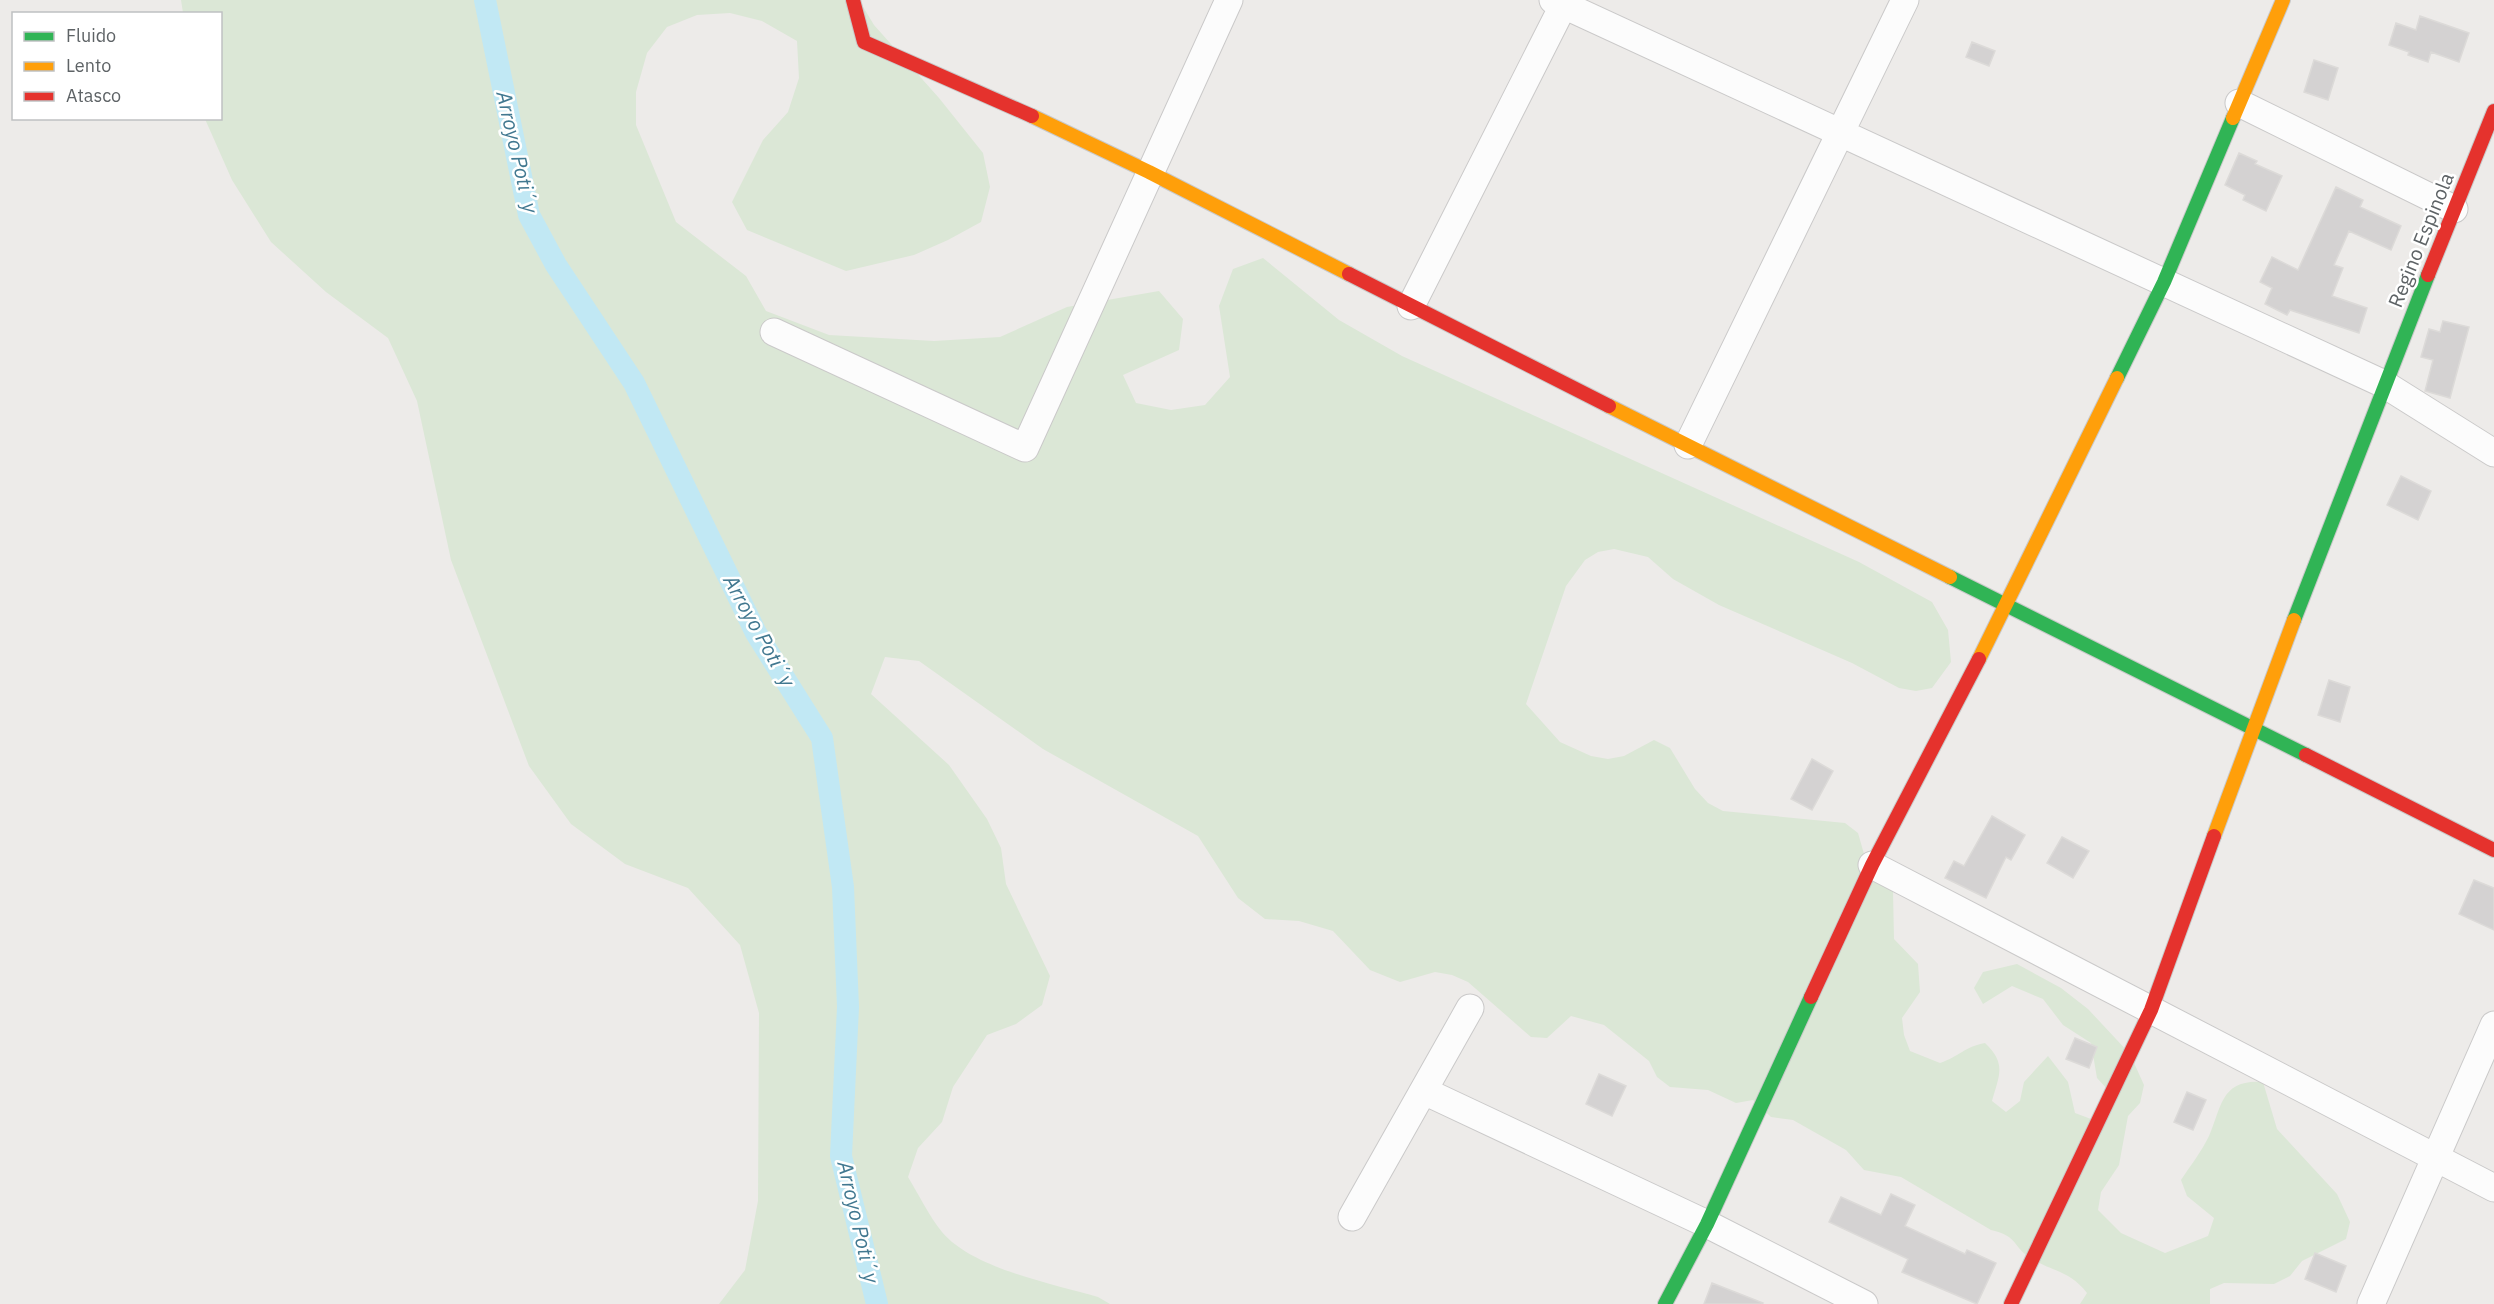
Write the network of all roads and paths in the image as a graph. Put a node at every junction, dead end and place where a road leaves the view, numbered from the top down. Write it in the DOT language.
graph roads {
  1 [pos="853,0"];
  2 [pos="1229,0"];
  3 [pos="1905,0"];
  4 [pos="2283,0"];
  5 [pos="1561,2"];
  6 [pos="2240,103"];
  7 [pos="2494,111"];
  8 [pos="1840,133"];
  9 [pos="1149,172"];
  10 [pos="2454,209"];
  11 [pos="2164,282"];
  12 [pos="1411,306"];
  13 [pos="774,332"];
  14 [pos="2384,384"];
  15 [pos="1688,445"];
  16 [pos="2494,453"];
  17 [pos="2007,606"];
  18 [pos="2253,729"];
  19 [pos="2494,850"];
  20 [pos="1872,865"];
  21 [pos="1470,1008"];
  22 [pos="2151,1010"];
  23 [pos="2494,1025"];
  24 [pos="1424,1091"];
  25 [pos="2436,1157"];
  26 [pos="2494,1188"];
  27 [pos="1352,1217"];
  28 [pos="1707,1224"];
  29 [pos="1665,1304"];
  30 [pos="1864,1304"];
  31 [pos="2011,1304"];
  32 [pos="2371,1304"];
  1 -- 9 [label="street"];
  2 -- 9 [label="street"];
  3 -- 8 [label="street"];
  4 -- 6 [label="street"];
  5 -- 8 [label="street"];
  5 -- 12 [label="street"];
  6 -- 10 [label="street"];
  6 -- 11 [label="street"];
  7 -- 10 [label="street, Regino Espinola"];
  8 -- 11 [label="street"];
  8 -- 15 [label="street"];
  9 -- 12 [label="street"];
  9 -- 13 [label="street"];
  10 -- 14 [label="street, Regino Espinola"];
  11 -- 14 [label="street"];
  11 -- 17 [label="street"];
  12 -- 15 [label="street"];
  14 -- 16 [label="street"];
  14 -- 18 [label="street, Regino Espinola"];
  15 -- 17 [label="street"];
  17 -- 18 [label="street"];
  17 -- 20 [label="street"];
  18 -- 19 [label="street"];
  18 -- 22 [label="street, Regino Espinola"];
  20 -- 22 [label="street"];
  20 -- 28 [label="street"];
  21 -- 24 [label="street"];
  22 -- 25 [label="street"];
  22 -- 31 [label="street, Regino Espinola"];
  23 -- 25 [label="street"];
  24 -- 27 [label="street"];
  24 -- 28 [label="street"];
  25 -- 26 [label="street"];
  25 -- 32 [label="street"];
  28 -- 29 [label="street"];
  28 -- 30 [label="street"];
}
